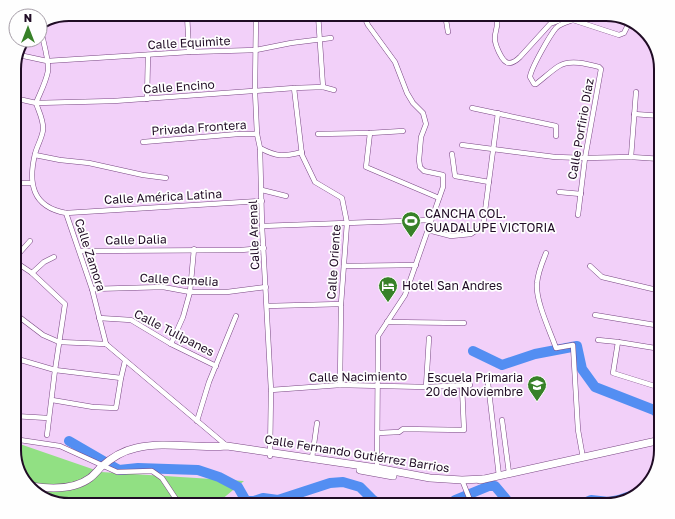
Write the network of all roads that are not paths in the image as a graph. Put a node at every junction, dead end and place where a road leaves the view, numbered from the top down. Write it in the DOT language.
graph roads {
  1 [pos="187,21"];
  2 [pos="256,21"];
  3 [pos="319,21"];
  4 [pos="366,21"];
  5 [pos="446,21"];
  6 [pos="496,21"];
  7 [pos="556,21"];
  8 [pos="570,21"];
  9 [pos="576,21"];
  10 [pos="627,26"];
  11 [pos="448,32"];
  12 [pos="331,38"];
  13 [pos="320,40"];
  14 [pos="44,48"];
  15 [pos="256,50"];
  16 [pos="189,52"];
  17 [pos="148,55"];
  18 [pos="23,56"];
  19 [pos="46,61"];
  20 [pos="323,87"];
  21 [pos="294,88"];
  22 [pos="334,90"];
  23 [pos="255,91"];
  24 [pos="636,92"];
  25 [pos="147,99"];
  26 [pos="21,100"];
  27 [pos="36,103"];
  28 [pos="472,108"];
  29 [pos="498,113"];
  30 [pos="634,114"];
  31 [pos="654,115"];
  32 [pos="403,131"];
  33 [pos="370,133"];
  34 [pos="258,134"];
  35 [pos="318,134"];
  36 [pos="556,136"];
  37 [pos="143,142"];
  38 [pos="462,145"];
  39 [pos="260,148"];
  40 [pos="494,149"];
  41 [pos="302,152"];
  42 [pos="452,154"];
  43 [pos="35,155"];
  44 [pos="631,157"];
  45 [pos="584,158"];
  46 [pos="654,159"];
  47 [pos="166,178"];
  48 [pos="489,182"];
  49 [pos="21,183"];
  50 [pos="32,183"];
  51 [pos="262,190"];
  52 [pos="559,192"];
  53 [pos="581,194"];
  54 [pos="286,196"];
  55 [pos="439,198"];
  56 [pos="262,202"];
  57 [pos="66,213"];
  58 [pos="578,215"];
  59 [pos="432,220"];
  60 [pos="347,223"];
  61 [pos="262,226"];
  62 [pos="428,230"];
  63 [pos="30,241"];
  64 [pos="264,248"];
  65 [pos="194,249"];
  66 [pos="80,251"];
  67 [pos="21,252"];
  68 [pos="546,253"];
  69 [pos="54,257"];
  70 [pos="21,265"];
  71 [pos="416,265"];
  72 [pos="344,266"];
  73 [pos="590,266"];
  74 [pos="32,273"];
  75 [pos="266,287"];
  76 [pos="92,289"];
  77 [pos="654,289"];
  78 [pos="190,292"];
  79 [pos="341,304"];
  80 [pos="267,306"];
  81 [pos="595,315"];
  82 [pos="236,316"];
  83 [pos="99,318"];
  84 [pos="21,320"];
  85 [pos="387,322"];
  86 [pos="464,323"];
  87 [pos="654,325"];
  88 [pos="429,338"];
  89 [pos="598,340"];
  90 [pos="59,342"];
  91 [pos="618,342"];
  92 [pos="106,344"];
  93 [pos="171,344"];
  94 [pos="654,348"];
  95 [pos="21,360"];
  96 [pos="126,361"];
  97 [pos="216,366"];
  98 [pos="54,370"];
  99 [pos="121,378"];
  100 [pos="488,383"];
  101 [pos="340,385"];
  102 [pos="470,385"];
  103 [pos="377,386"];
  104 [pos="462,386"];
  105 [pos="654,386"];
  106 [pos="426,387"];
  107 [pos="271,390"];
  108 [pos="52,400"];
  109 [pos="21,416"];
  110 [pos="48,418"];
  111 [pos="502,420"];
  112 [pos="197,421"];
  113 [pos="317,423"];
  114 [pos="378,433"];
  115 [pos="47,435"];
  116 [pos="21,440"];
  117 [pos="654,442"];
  118 [pos="228,448"];
  119 [pos="270,454"];
  120 [pos="312,458"];
  121 [pos="583,458"];
  122 [pos="107,462"];
  123 [pos="377,471"];
  124 [pos="509,473"];
  125 [pos="499,476"];
  126 [pos="462,482"];
  127 [pos="39,487"];
  128 [pos="175,498"];
  129 [pos="469,498"];
  1 -- 16 [label="street"];
  2 -- 15 [label="street, Calle Arenal"];
  3 -- 13 [label="street"];
  4 -- 55 [label="street"];
  5 -- 11 [label="street"];
  6 -- 7 [label="street"];
  8 -- 45 [label="street, Calle Porfirio Díaz"];
  9 -- 10 [label="street"];
  12 -- 13 [label="street, Calle Equimite"];
  13 -- 15 [label="street, Calle Equimite"];
  13 -- 20 [label="street"];
  14 -- 19 [label="street"];
  15 -- 16 [label="street, Calle Equimite"];
  15 -- 23 [label="street, Calle Arenal"];
  16 -- 17 [label="street, Calle Equimite"];
  17 -- 19 [label="street, Calle Equimite"];
  17 -- 25 [label="street"];
  18 -- 19 [label="street, Calle Equimite"];
  19 -- 27 [label="street"];
  20 -- 21 [label="street, Calle Encino"];
  20 -- 22 [label="street, Calle Encino"];
  21 -- 23 [label="street, Calle Encino"];
  21 -- 41 [label="street, Calle Oriente"];
  23 -- 25 [label="street, Calle Encino"];
  23 -- 34 [label="street, Calle Arenal"];
  24 -- 30 [label="street"];
  25 -- 27 [label="street, Calle Encino"];
  26 -- 27 [label="street, Calle Encino"];
  27 -- 43 [label="street"];
  28 -- 29 [label="street"];
  29 -- 36 [label="street"];
  29 -- 40 [label="street"];
  30 -- 31 [label="street"];
  30 -- 44 [label="street"];
  32 -- 33 [label="street"];
  33 -- 35 [label="street"];
  33 -- 55 [label="street"];
  34 -- 37 [label="street, Privada Frontera"];
  34 -- 39 [label="street, Calle Arenal"];
  38 -- 40 [label="street"];
  39 -- 41 [label="street"];
  39 -- 51 [label="street, Calle Arenal"];
  40 -- 45 [label="street"];
  40 -- 48 [label="street"];
  41 -- 60 [label="street, Calle Oriente"];
  42 -- 48 [label="street"];
  43 -- 47 [label="street"];
  43 -- 50 [label="street"];
  44 -- 45 [label="street"];
  44 -- 46 [label="street"];
  45 -- 53 [label="street, Calle Porfirio Díaz"];
  48 -- 62 [label="street"];
  49 -- 50 [label="street"];
  50 -- 57 [label="street, Calle Zamora"];
  51 -- 54 [label="street"];
  51 -- 56 [label="street, Calle Arenal"];
  52 -- 53 [label="street"];
  53 -- 58 [label="street, Calle Porfirio Díaz"];
  55 -- 59 [label="street"];
  56 -- 57 [label="street, Calle América Latina"];
  56 -- 61 [label="street, Calle Arenal"];
  57 -- 66 [label="street, Calle Zamora"];
  59 -- 60 [label="street"];
  59 -- 62 [label="street"];
  60 -- 61 [label="street"];
  60 -- 72 [label="street, Calle Oriente"];
  61 -- 64 [label="street, Calle Arenal"];
  62 -- 71 [label="street"];
  63 -- 67 [label="street"];
  64 -- 65 [label="street, Calle Dalia"];
  64 -- 75 [label="street, Calle Arenal"];
  65 -- 66 [label="street, Calle Dalia"];
  65 -- 78 [label="street"];
  66 -- 76 [label="street, Calle Zamora"];
  68 -- 121 [label="street"];
  69 -- 74 [label="street"];
  70 -- 74 [label="street"];
  71 -- 72 [label="street"];
  71 -- 85 [label="street"];
  72 -- 79 [label="street, Calle Oriente"];
  73 -- 77 [label="street"];
  74 -- 90 [label="street"];
  75 -- 78 [label="street, Calle Camelia"];
  75 -- 80 [label="street, Calle Arenal"];
  76 -- 78 [label="street, Calle Camelia"];
  76 -- 83 [label="street, Calle Zamora"];
  78 -- 93 [label="street"];
  79 -- 80 [label="street"];
  79 -- 101 [label="street, Calle Oriente"];
  80 -- 107 [label="street, Calle Arenal"];
  81 -- 87 [label="street"];
  82 -- 97 [label="street"];
  83 -- 92 [label="street, Calle Zamora"];
  83 -- 93 [label="street, Calle Tulipanes"];
  84 -- 90 [label="street"];
  85 -- 86 [label="street"];
  85 -- 103 [label="street"];
  88 -- 106 [label="street"];
  89 -- 91 [label="street"];
  90 -- 92 [label="street"];
  90 -- 98 [label="street"];
  91 -- 94 [label="street"];
  91 -- 105 [label="street"];
  92 -- 96 [label="street"];
  93 -- 97 [label="street, Calle Tulipanes"];
  95 -- 98 [label="street"];
  96 -- 99 [label="street"];
  96 -- 112 [label="street"];
  97 -- 112 [label="street"];
  98 -- 99 [label="street"];
  98 -- 108 [label="street"];
  99 -- 108 [label="street"];
  100 -- 125 [label="street"];
  101 -- 103 [label="street, Calle Nacimiento"];
  101 -- 107 [label="street, Calle Nacimiento"];
  102 -- 104 [label="street, Calle Nacimiento"];
  103 -- 106 [label="street, Calle Nacimiento"];
  103 -- 114 [label="street"];
  104 -- 106 [label="street, Calle Nacimiento"];
  104 -- 114 [label="street"];
  107 -- 119 [label="street, Calle Arenal"];
  108 -- 110 [label="street"];
  109 -- 110 [label="street"];
  110 -- 115 [label="street"];
  111 -- 124 [label="street"];
  112 -- 118 [label="street"];
  113 -- 120 [label="street"];
  114 -- 123 [label="street"];
  116 -- 122 [label="street"];
  117 -- 121 [label="main road, Calle Fernando Gutiérrez Barrios"];
  118 -- 119 [label="main road, Calle Fernando Gutiérrez Barrios"];
  118 -- 122 [label="main road, Calle Fernando Gutiérrez Barrios"];
  119 -- 120 [label="main road, Calle Fernando Gutiérrez Barrios"];
  119 -- 123 [label="main road, Calle Fernando Gutiérrez Barrios"];
  120 -- 123 [label="main road, Calle Fernando Gutiérrez Barrios"];
  121 -- 124 [label="main road, Calle Fernando Gutiérrez Barrios"];
  122 -- 127 [label="main road"];
  122 -- 128 [label="street"];
  123 -- 126 [label="main road, Calle Fernando Gutiérrez Barrios"];
  124 -- 125 [label="main road, Calle Fernando Gutiérrez Barrios"];
  125 -- 126 [label="main road, Calle Fernando Gutiérrez Barrios"];
  126 -- 129 [label="street"];
}
